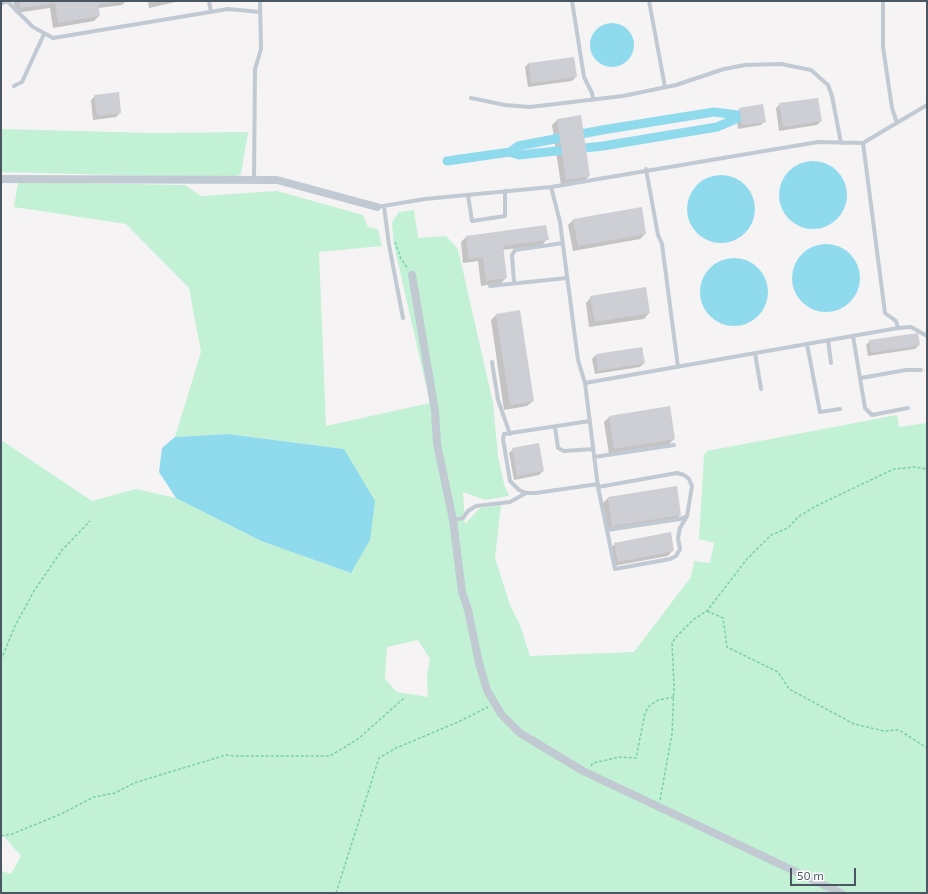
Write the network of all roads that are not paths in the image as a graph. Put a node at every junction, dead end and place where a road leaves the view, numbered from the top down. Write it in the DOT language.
graph roads {
  1 [pos="7,1"];
  2 [pos="210,1"];
  3 [pos="260,1"];
  4 [pos="572,1"];
  5 [pos="649,1"];
  6 [pos="883,1"];
  7 [pos="1,4"];
  8 [pos="211,12"];
  9 [pos="260,12"];
  10 [pos="44,34"];
  11 [pos="14,86"];
  12 [pos="665,87"];
  13 [pos="471,98"];
  14 [pos="593,99"];
  15 [pos="927,105"];
  16 [pos="897,123"];
  17 [pos="841,143"];
  18 [pos="863,143"];
  19 [pos="646,170"];
  20 [pos="1,179"];
  21 [pos="254,180"];
  22 [pos="551,186"];
  23 [pos="505,191"];
  24 [pos="468,195"];
  25 [pos="380,206"];
  26 [pos="563,243"];
  27 [pos="412,275"];
  28 [pos="568,278"];
  29 [pos="514,283"];
  30 [pos="490,286"];
  31 [pos="403,318"];
  32 [pos="898,328"];
  33 [pos="853,336"];
  34 [pos="927,336"];
  35 [pos="828,340"];
  36 [pos="808,344"];
  37 [pos="754,353"];
  38 [pos="492,362"];
  39 [pos="831,363"];
  40 [pos="678,367"];
  41 [pos="921,370"];
  42 [pos="861,378"];
  43 [pos="585,383"];
  44 [pos="761,389"];
  45 [pos="908,408"];
  46 [pos="840,409"];
  47 [pos="590,422"];
  48 [pos="555,426"];
  49 [pos="510,434"];
  50 [pos="674,445"];
  51 [pos="593,449"];
  52 [pos="594,457"];
  53 [pos="598,486"];
  54 [pos="526,493"];
  55 [pos="687,516"];
  56 [pos="454,520"];
  57 [pos="607,530"];
  58 [pos="841,893"];
  1 -- 7 [label="lane"];
  1 -- 10 [label="lane"];
  2 -- 8 [label="lane"];
  3 -- 9 [label="lane"];
  4 -- 14 [label="lane"];
  5 -- 12 [label="lane"];
  6 -- 16 [label="lane"];
  8 -- 9 [label="lane"];
  8 -- 10 [label="lane"];
  9 -- 21 [label="lane"];
  10 -- 11 [label="lane"];
  12 -- 14 [label="lane"];
  12 -- 17 [label="lane"];
  13 -- 14 [label="lane"];
  15 -- 16 [label="lane"];
  16 -- 18 [label="lane"];
  17 -- 18 [label="lane"];
  17 -- 19 [label="lane"];
  18 -- 32 [label="lane"];
  19 -- 22 [label="lane"];
  19 -- 40 [label="lane"];
  20 -- 21 [label="street"];
  21 -- 25 [label="street"];
  22 -- 23 [label="lane"];
  22 -- 26 [label="lane"];
  23 -- 24 [label="lane"];
  23 -- 24 [label="lane"];
  24 -- 25 [label="lane"];
  25 -- 31 [label="lane"];
  26 -- 28 [label="lane"];
  26 -- 29 [label="lane"];
  27 -- 56 [label="street"];
  28 -- 29 [label="lane"];
  28 -- 43 [label="lane"];
  29 -- 30 [label="lane"];
  32 -- 33 [label="lane"];
  32 -- 34 [label="lane"];
  33 -- 35 [label="lane"];
  33 -- 42 [label="lane"];
  35 -- 36 [label="lane"];
  35 -- 39 [label="lane"];
  36 -- 37 [label="lane"];
  36 -- 46 [label="lane"];
  37 -- 40 [label="lane"];
  37 -- 44 [label="lane"];
  38 -- 49 [label="lane"];
  40 -- 43 [label="lane"];
  41 -- 42 [label="lane"];
  42 -- 45 [label="lane"];
  43 -- 47 [label="lane"];
  47 -- 48 [label="lane"];
  47 -- 51 [label="lane"];
  48 -- 49 [label="lane"];
  48 -- 51 [label="lane"];
  49 -- 54 [label="lane"];
  50 -- 52 [label="lane"];
  51 -- 52 [label="lane"];
  52 -- 53 [label="lane"];
  53 -- 54 [label="lane"];
  53 -- 55 [label="lane"];
  53 -- 57 [label="lane"];
  54 -- 56 [label="lane"];
  55 -- 57 [label="lane"];
  55 -- 57 [label="lane"];
  56 -- 58 [label="street"];
}
